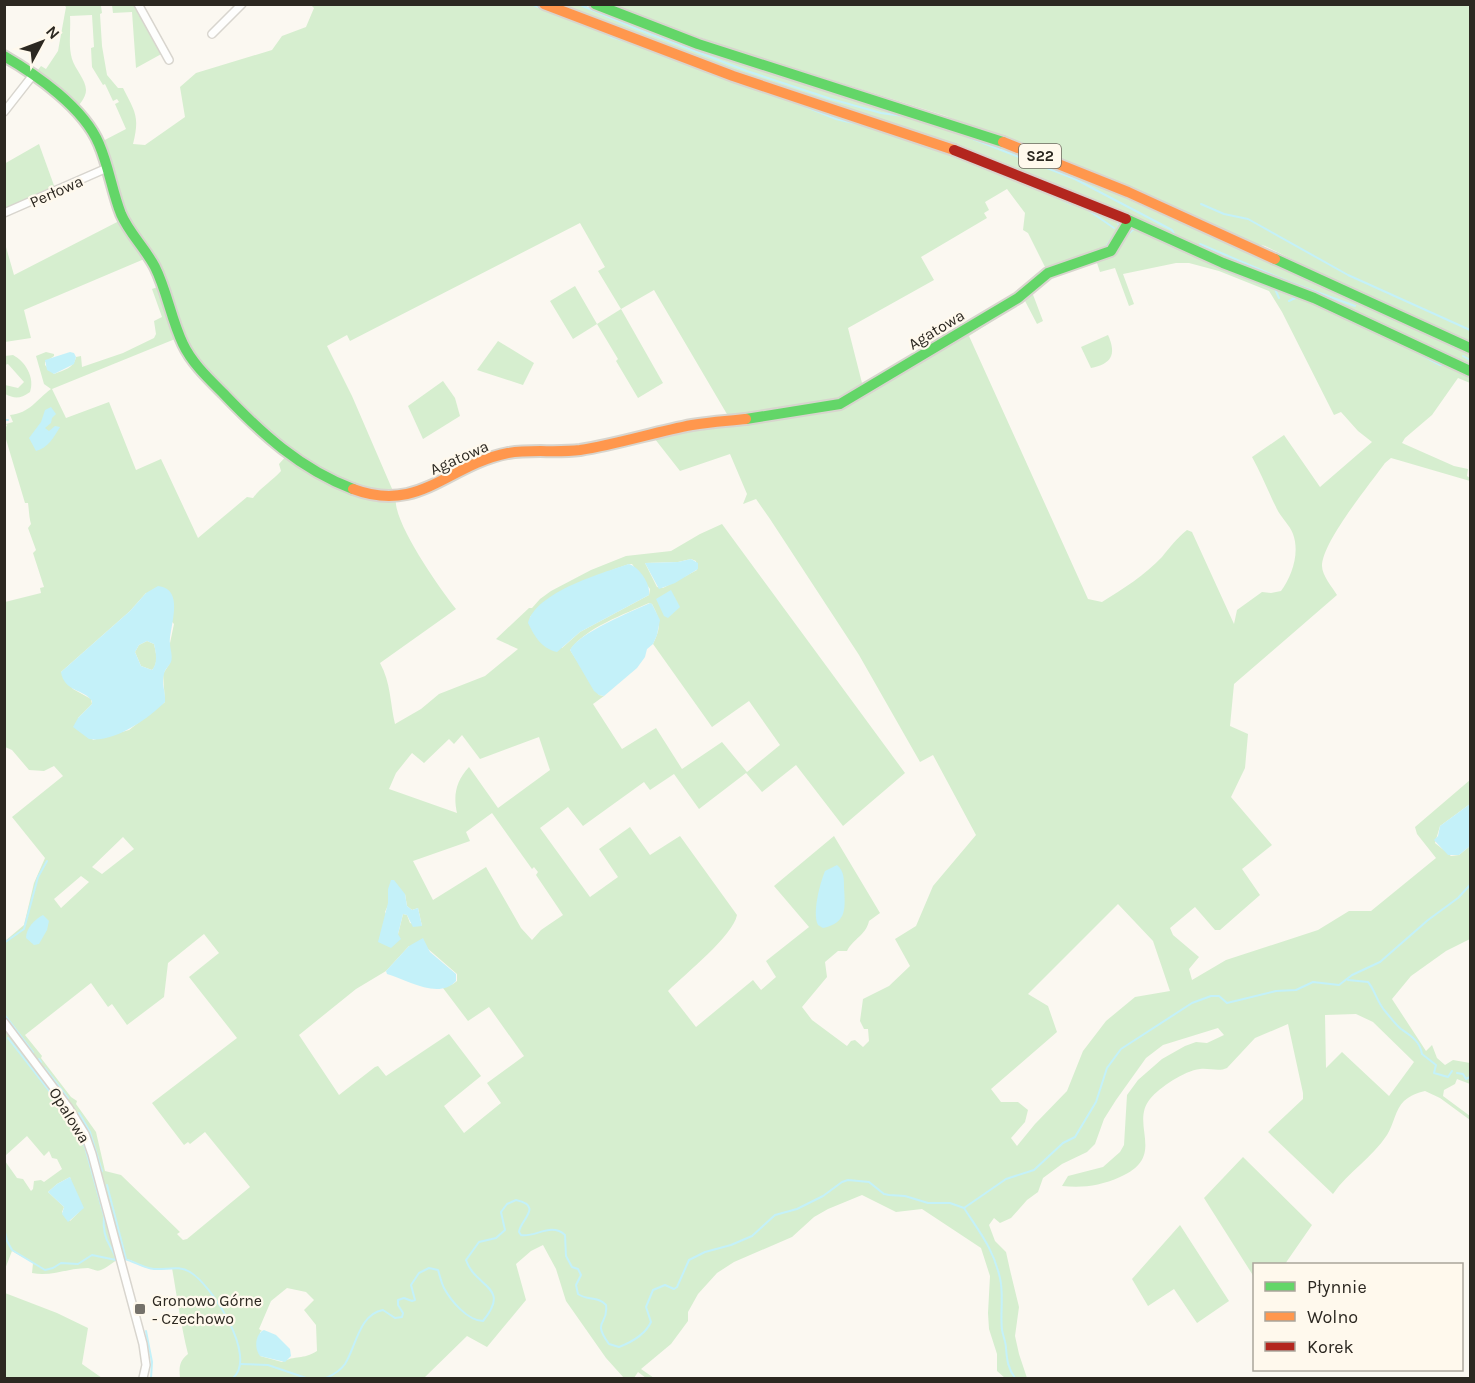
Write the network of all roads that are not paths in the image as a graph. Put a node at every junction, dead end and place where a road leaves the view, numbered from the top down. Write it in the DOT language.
graph roads {
  1 [pos="138,4"];
  2 [pos="242,4"];
  3 [pos="544,4"];
  4 [pos="595,4"];
  5 [pos="212,34"];
  6 [pos="4,56"];
  7 [pos="169,60"];
  8 [pos="33,75"];
  9 [pos="4,111"];
  10 [pos="106,168"];
  11 [pos="4,213"];
  12 [pos="1130,221"];
  13 [pos="1470,348"];
  14 [pos="1470,371"];
  15 [pos="4,1022"];
  16 [pos="143,1378"];
  1 -- 7 [label="street"];
  2 -- 5 [label="street"];
  3 -- 12 [label="main road"];
  4 -- 13 [label="main road, S22"];
  6 -- 8 [label="main road, Agatowa"];
  8 -- 9 [label="street"];
  8 -- 10 [label="main road, Agatowa"];
  10 -- 11 [label="street, Perłowa"];
  10 -- 12 [label="main road, Agatowa"];
  12 -- 14 [label="main road"];
  15 -- 16 [label="street, Opalowa"];
}
